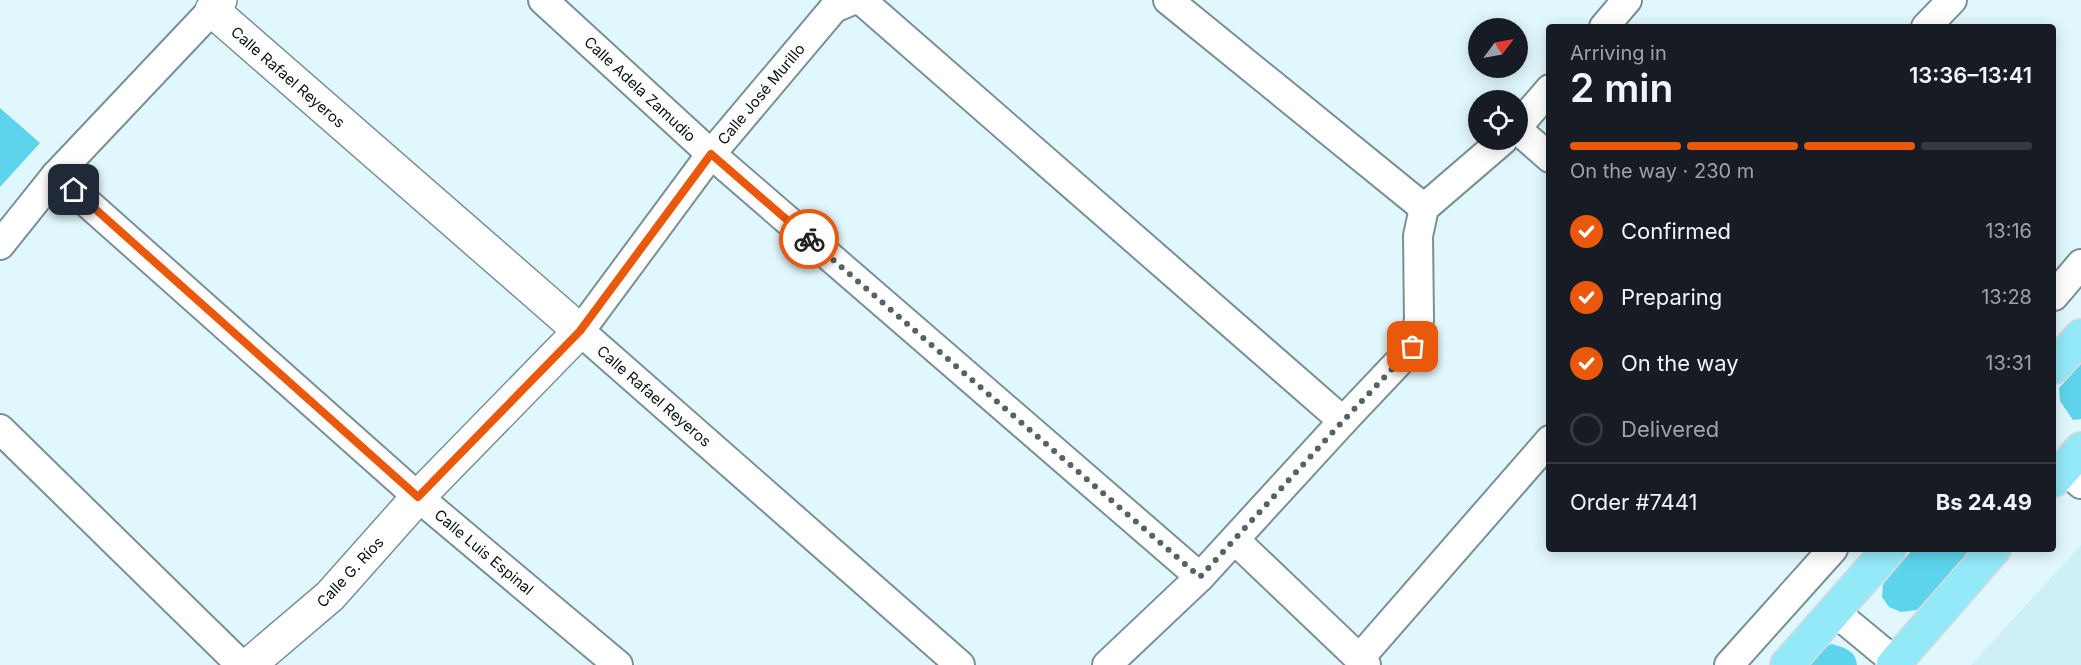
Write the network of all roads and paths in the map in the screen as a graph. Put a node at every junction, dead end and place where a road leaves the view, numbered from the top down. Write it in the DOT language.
graph roads {
  1 [pos="543,0"];
  2 [pos="853,0"];
  3 [pos="861,0"];
  4 [pos="1168,0"];
  5 [pos="1627,0"];
  6 [pos="1952,0"];
  7 [pos="216,5"];
  8 [pos="1607,24"];
  9 [pos="1929,24"];
  10 [pos="1546,94"];
  11 [pos="1528,114"];
  12 [pos="1528,139"];
  13 [pos="1491,150"];
  14 [pos="711,154"];
  15 [pos="1546,154"];
  16 [pos="56,175"];
  17 [pos="1424,208"];
  18 [pos="0,245"];
  19 [pos="2081,264"];
  20 [pos="2056,294"];
  21 [pos="580,331"];
  22 [pos="2081,336"];
  23 [pos="2056,365"];
  24 [pos="1343,421"];
  25 [pos="0,429"];
  26 [pos="1546,445"];
  27 [pos="418,497"];
  28 [pos="1234,540"];
  29 [pos="1830,552"];
  30 [pos="1886,552"];
  31 [pos="1991,552"];
  32 [pos="1200,577"];
  33 [pos="1835,612"];
  34 [pos="1362,662"];
  35 [pos="1896,664"];
  36 [pos="241,665"];
  37 [pos="249,665"];
  38 [pos="618,665"];
  39 [pos="960,665"];
  40 [pos="1107,665"];
  41 [pos="1730,665"];
  42 [pos="1787,665"];
  1 -- 14 [label="street, Calle Adela Zamudio"];
  2 -- 14 [label="street, Calle José Murillo"];
  3 -- 24 [label="street"];
  4 -- 17 [label="street"];
  5 -- 8 [label="street"];
  6 -- 9 [label="street"];
  7 -- 16 [label="street"];
  7 -- 21 [label="street, Calle Rafael Reyeros"];
  10 -- 11 [label="street"];
  12 -- 15 [label="street"];
  13 -- 17 [label="street"];
  14 -- 21 [label="street, Calle José Murillo"];
  14 -- 32 [label="street, Calle Adela Zamudio"];
  16 -- 18 [label="street"];
  16 -- 27 [label="street, Calle Luis Espinal"];
  17 -- 24 [label="street"];
  19 -- 20 [label="street"];
  21 -- 27 [label="street, Calle José Murillo"];
  21 -- 39 [label="street, Calle Rafael Reyeros"];
  22 -- 23 [label="main road"];
  24 -- 28 [label="street"];
  25 -- 36 [label="street"];
  26 -- 34 [label="street"];
  27 -- 37 [label="street, Calle G. Ríos"];
  27 -- 38 [label="street, Calle Luis Espinal"];
  28 -- 32 [label="street"];
  28 -- 34 [label="street"];
  29 -- 41 [label="street"];
  30 -- 33 [label="main road"];
  31 -- 35 [label="main road"];
  32 -- 40 [label="street"];
  33 -- 35 [label="street"];
  33 -- 42 [label="main road"];
}
